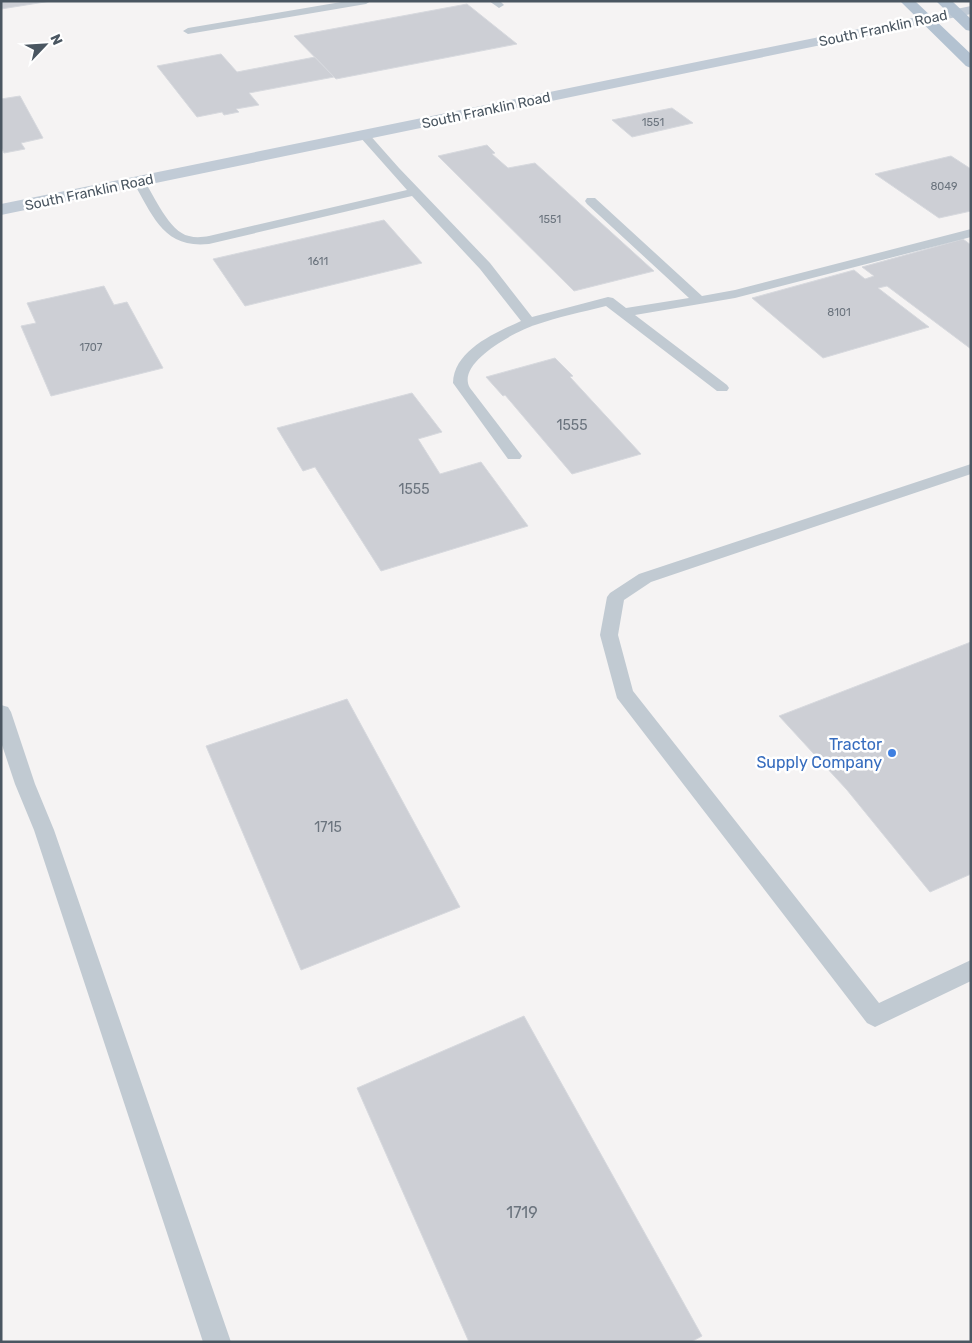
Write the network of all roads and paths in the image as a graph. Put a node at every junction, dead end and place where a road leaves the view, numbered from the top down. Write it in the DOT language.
graph roads {
  1 [pos="366,1"];
  2 [pos="907,1"];
  3 [pos="943,1"];
  4 [pos="963,12"];
  5 [pos="926,20"];
  6 [pos="971,27"];
  7 [pos="188,31"];
  8 [pos="971,63"];
  9 [pos="364,135"];
  10 [pos="139,182"];
  11 [pos="415,192"];
  12 [pos="591,201"];
  13 [pos="1,210"];
  14 [pos="971,234"];
  15 [pos="700,300"];
  16 [pos="624,314"];
  17 [pos="529,322"];
  18 [pos="722,388"];
  19 [pos="514,456"];
  20 [pos="971,469"];
  21 [pos="1,712"];
  22 [pos="971,970"];
  23 [pos="217,1342"];
  1 -- 7 [label="lane"];
  2 -- 5 [label="main road"];
  3 -- 4 [label="main road"];
  4 -- 5 [label="main road, South Franklin Road"];
  4 -- 6 [label="main road"];
  5 -- 8 [label="main road"];
  5 -- 9 [label="main road, South Franklin Road"];
  9 -- 10 [label="main road, South Franklin Road"];
  9 -- 11 [label="lane"];
  10 -- 11 [label="lane"];
  10 -- 13 [label="main road, South Franklin Road"];
  11 -- 17 [label="lane"];
  12 -- 15 [label="lane"];
  14 -- 15 [label="lane"];
  15 -- 16 [label="lane"];
  16 -- 17 [label="lane"];
  16 -- 18 [label="lane"];
  17 -- 19 [label="lane"];
  20 -- 22 [label="lane"];
  21 -- 23 [label="lane"];
}
